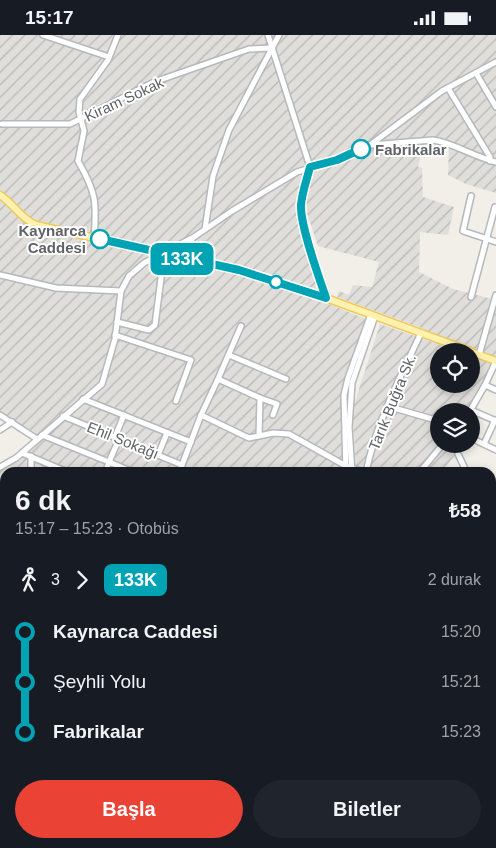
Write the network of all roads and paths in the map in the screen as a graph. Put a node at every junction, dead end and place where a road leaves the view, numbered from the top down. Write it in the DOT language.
graph roads {
  1 [pos="43,35"];
  2 [pos="118,35"];
  3 [pos="268,35"];
  4 [pos="279,35"];
  5 [pos="272,48"];
  6 [pos="108,57"];
  7 [pos="496,62"];
  8 [pos="476,73"];
  9 [pos="448,88"];
  10 [pos="496,107"];
  11 [pos="81,119"];
  12 [pos="1,123"];
  13 [pos="370,145"];
  14 [pos="490,161"];
  15 [pos="496,162"];
  16 [pos="310,167"];
  17 [pos="0,195"];
  18 [pos="471,196"];
  19 [pos="495,207"];
  20 [pos="205,229"];
  21 [pos="194,237"];
  22 [pos="94,238"];
  23 [pos="486,239"];
  24 [pos="496,242"];
  25 [pos="164,255"];
  26 [pos="192,261"];
  27 [pos="0,275"];
  28 [pos="121,291"];
  29 [pos="496,295"];
  30 [pos="471,297"];
  31 [pos="326,298"];
  32 [pos="373,315"];
  33 [pos="117,322"];
  34 [pos="242,326"];
  35 [pos="421,333"];
  36 [pos="115,335"];
  37 [pos="449,343"];
  38 [pos="480,351"];
  39 [pos="229,355"];
  40 [pos="480,355"];
  41 [pos="496,361"];
  42 [pos="218,379"];
  43 [pos="286,379"];
  44 [pos="486,385"];
  45 [pos="496,390"];
  46 [pos="260,397"];
  47 [pos="83,399"];
  48 [pos="176,401"];
  49 [pos="475,403"];
  50 [pos="387,406"];
  51 [pos="0,415"];
  52 [pos="124,415"];
  53 [pos="202,415"];
  54 [pos="273,415"];
  55 [pos="480,415"];
  56 [pos="63,416"];
  57 [pos="430,418"];
  58 [pos="495,421"];
  59 [pos="12,422"];
  60 [pos="0,430"];
  61 [pos="167,433"];
  62 [pos="42,435"];
  63 [pos="259,436"];
  64 [pos="117,438"];
  65 [pos="37,439"];
  66 [pos="191,442"];
  67 [pos="480,442"];
  68 [pos="484,444"];
  69 [pos="496,450"];
  70 [pos="22,453"];
  71 [pos="435,453"];
  72 [pos="458,454"];
  73 [pos="158,455"];
  74 [pos="31,457"];
  75 [pos="109,462"];
  76 [pos="182,465"];
  77 [pos="0,467"];
  78 [pos="31,467"];
  79 [pos="52,467"];
  80 [pos="107,467"];
  81 [pos="121,467"];
  82 [pos="344,467"];
  83 [pos="349,467"];
  84 [pos="368,467"];
  85 [pos="423,467"];
  86 [pos="464,467"];
  1 -- 6 [label="street"];
  2 -- 6 [label="street"];
  3 -- 5 [label="street"];
  4 -- 5 [label="street"];
  5 -- 11 [label="street, Kiram Sokak"];
  5 -- 16 [label="street"];
  5 -- 20 [label="street"];
  6 -- 11 [label="street"];
  7 -- 8 [label="street"];
  8 -- 9 [label="street"];
  8 -- 10 [label="street"];
  9 -- 13 [label="street"];
  9 -- 14 [label="street"];
  11 -- 12 [label="street, Kiram Sokak"];
  11 -- 22 [label="street"];
  13 -- 14 [label="street"];
  13 -- 16 [label="street"];
  14 -- 15 [label="street"];
  16 -- 20 [label="street"];
  16 -- 31 [label="street"];
  17 -- 22 [label="main road"];
  18 -- 23 [label="street"];
  19 -- 23 [label="street"];
  20 -- 21 [label="street"];
  21 -- 25 [label="street"];
  21 -- 26 [label="street"];
  22 -- 25 [label="main road"];
  23 -- 24 [label="street"];
  23 -- 30 [label="street"];
  25 -- 26 [label="main road"];
  25 -- 28 [label="street"];
  25 -- 33 [label="street"];
  26 -- 31 [label="main road"];
  27 -- 28 [label="street"];
  28 -- 33 [label="street"];
  29 -- 38 [label="street"];
  31 -- 32 [label="main road"];
  32 -- 35 [label="main road"];
  32 -- 83 [label="street"];
  33 -- 36 [label="street"];
  34 -- 39 [label="street"];
  35 -- 37 [label="main road"];
  35 -- 50 [label="street, Tarık Buğra Sk."];
  36 -- 47 [label="street"];
  36 -- 48 [label="street"];
  39 -- 42 [label="street"];
  39 -- 43 [label="street"];
  40 -- 41 [label="main road"];
  41 -- 44 [label="street"];
  42 -- 46 [label="street"];
  42 -- 53 [label="street"];
  44 -- 45 [label="street"];
  44 -- 49 [label="street"];
  46 -- 54 [label="street"];
  46 -- 63 [label="street"];
  47 -- 52 [label="street"];
  47 -- 56 [label="street"];
  50 -- 57 [label="street"];
  50 -- 84 [label="street, Tarık Buğra Sk."];
  51 -- 59 [label="street"];
  52 -- 61 [label="street"];
  52 -- 64 [label="street"];
  53 -- 63 [label="street"];
  53 -- 66 [label="street"];
  55 -- 58 [label="street"];
  56 -- 62 [label="street"];
  56 -- 64 [label="street, Ehil Sokağı"];
  58 -- 68 [label="street"];
  59 -- 60 [label="street"];
  59 -- 65 [label="street"];
  61 -- 66 [label="street"];
  61 -- 73 [label="street"];
  62 -- 65 [label="street"];
  62 -- 75 [label="street"];
  63 -- 82 [label="street"];
  64 -- 73 [label="street, Ehil Sokağı"];
  64 -- 75 [label="street"];
  65 -- 70 [label="street"];
  66 -- 76 [label="street"];
  67 -- 68 [label="street"];
  68 -- 69 [label="street"];
  70 -- 74 [label="street"];
  70 -- 77 [label="street"];
  71 -- 85 [label="street"];
  72 -- 86 [label="street"];
  73 -- 76 [label="street, Ehil Sokağı"];
  74 -- 78 [label="street"];
  74 -- 79 [label="street"];
  75 -- 80 [label="street"];
  75 -- 81 [label="street"];
}
